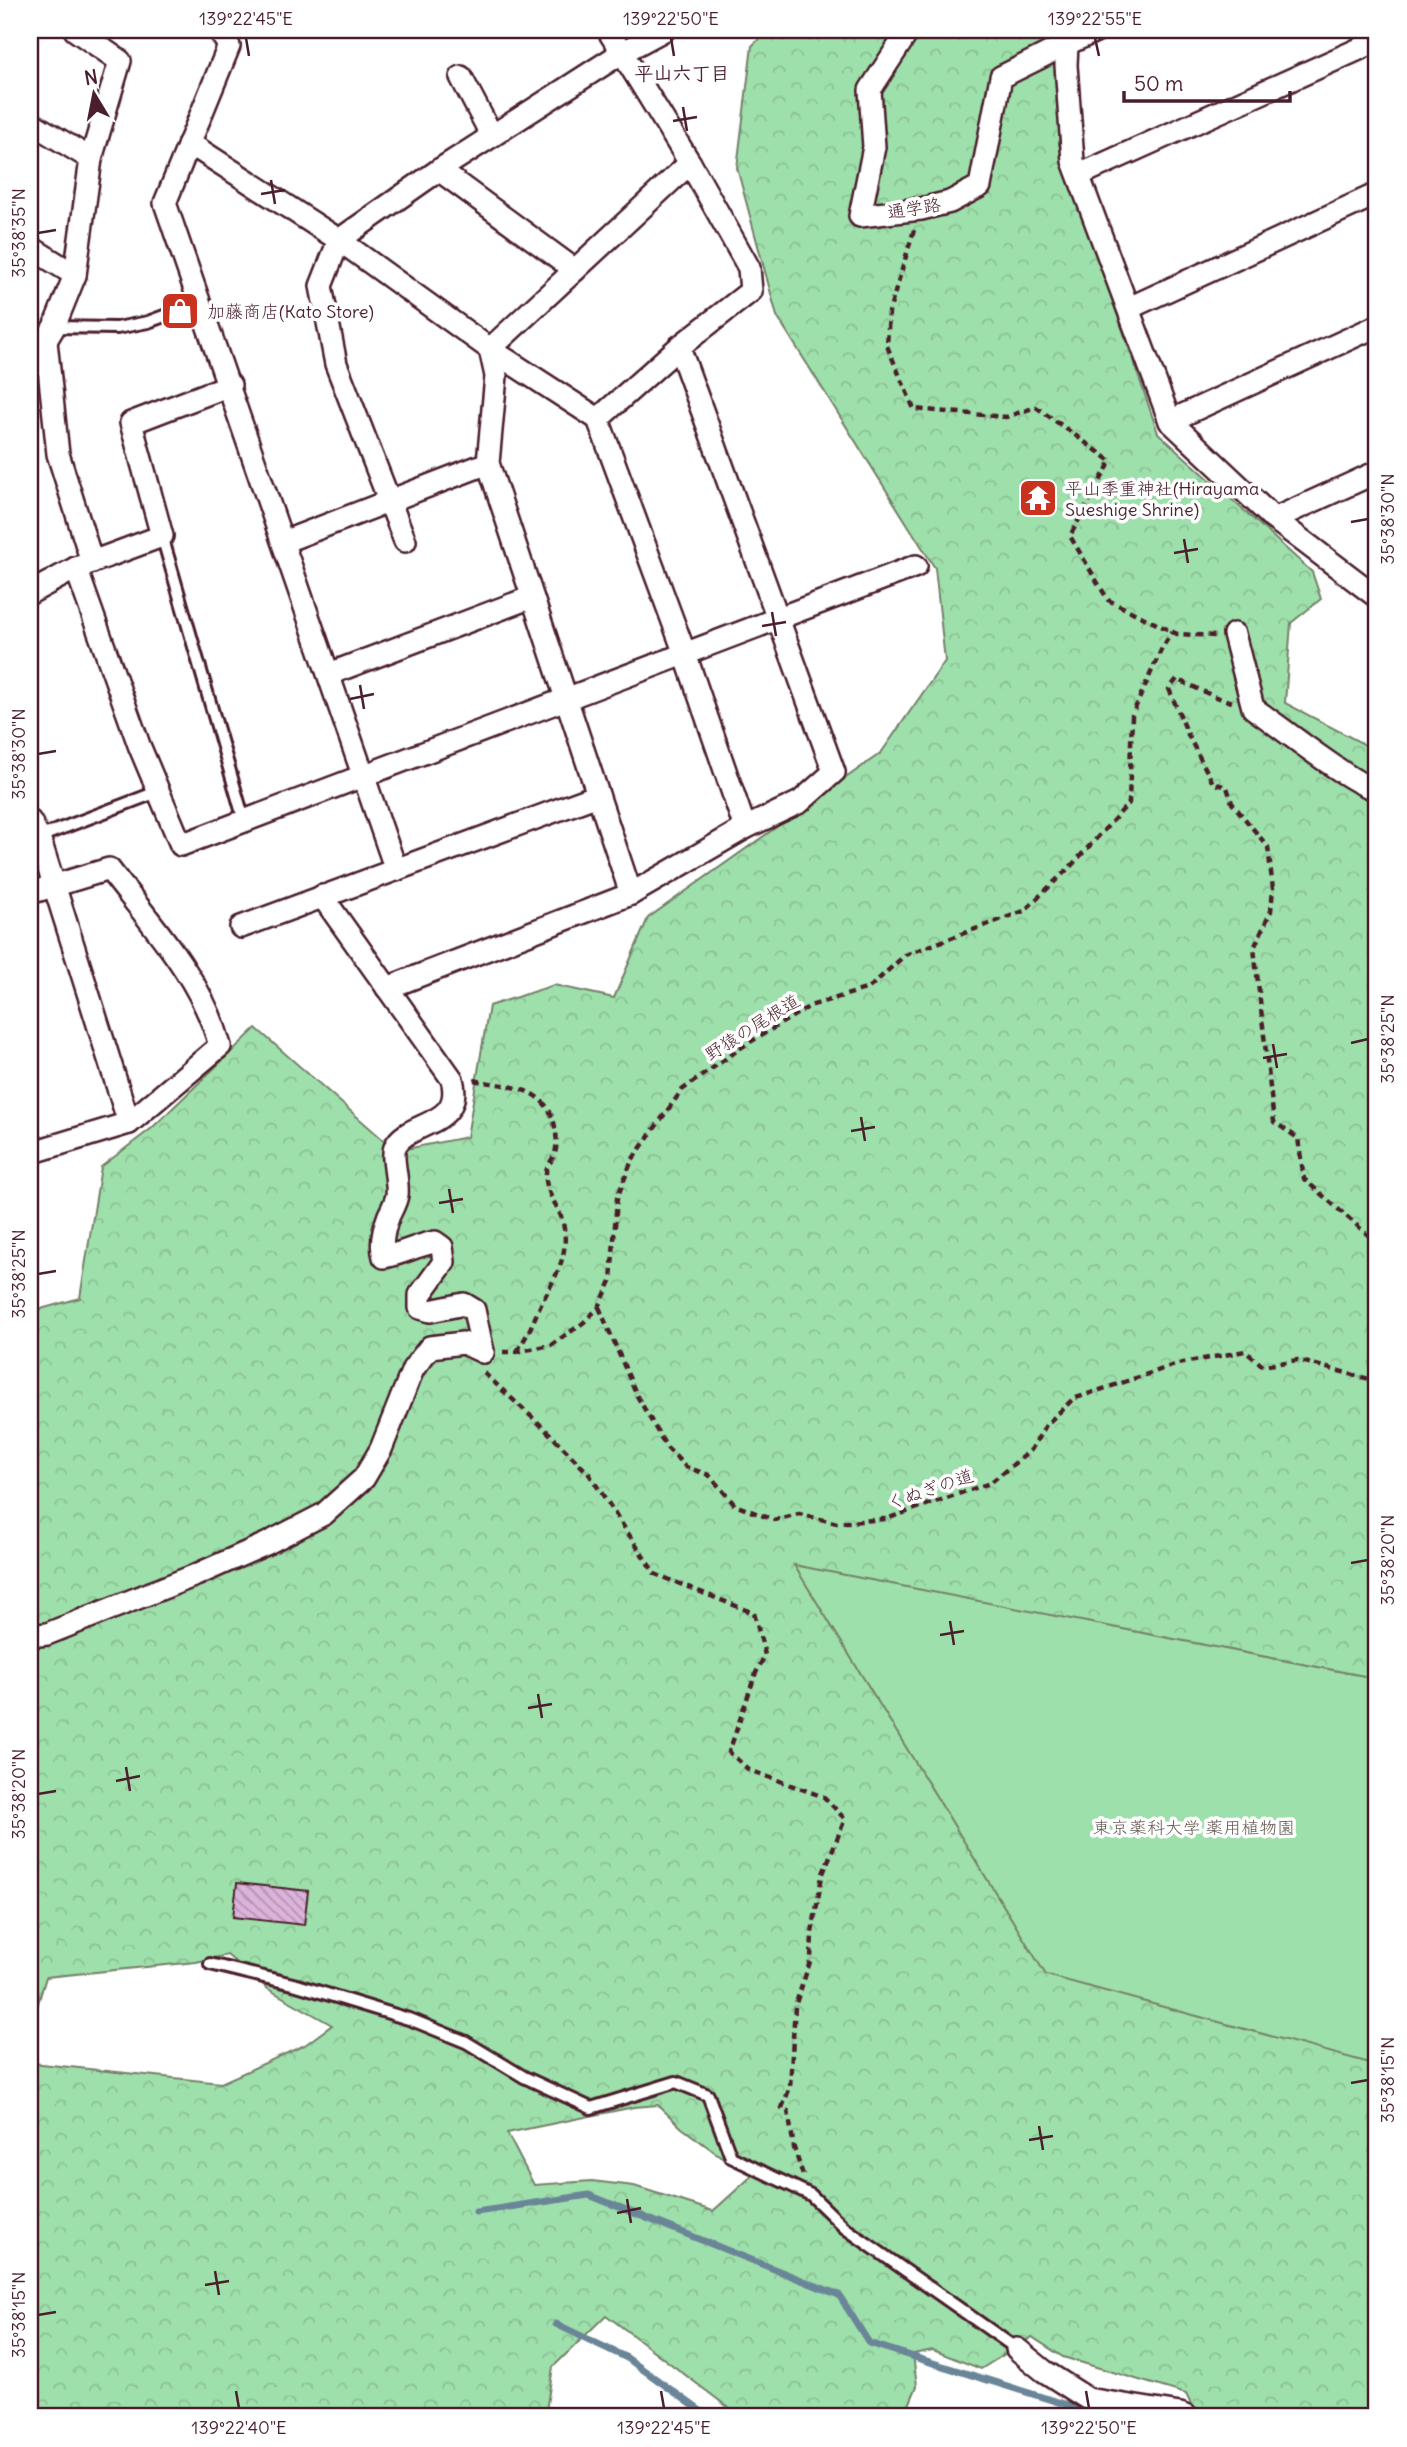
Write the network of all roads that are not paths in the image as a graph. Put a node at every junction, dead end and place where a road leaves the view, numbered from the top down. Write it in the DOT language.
graph roads {
  1 [pos="76,30"];
  2 [pos="219,30"];
  3 [pos="608,30"];
  4 [pos="664,30"];
  5 [pos="909,30"];
  6 [pos="1098,30"];
  7 [pos="1377,41"];
  8 [pos="1067,44"];
  9 [pos="623,52"];
  10 [pos="461,77"];
  11 [pos="30,122"];
  12 [pos="492,135"];
  13 [pos="189,142"];
  14 [pos="91,159"];
  15 [pos="690,163"];
  16 [pos="439,170"];
  17 [pos="1079,175"];
  18 [pos="1377,194"];
  19 [pos="340,240"];
  20 [pos="30,247"];
  21 [pos="575,270"];
  22 [pos="75,275"];
  23 [pos="199,303"];
  24 [pos="1129,308"];
  25 [pos="1377,326"];
  26 [pos="50,334"];
  27 [pos="679,347"];
  28 [pos="490,349"];
  29 [pos="30,367"];
  30 [pos="229,385"];
  31 [pos="598,419"];
  32 [pos="1170,421"];
  33 [pos="488,463"];
  34 [pos="1377,472"];
  35 [pos="390,501"];
  36 [pos="1274,519"];
  37 [pos="162,536"];
  38 [pos="405,541"];
  39 [pos="284,542"];
  40 [pos="84,565"];
  41 [pos="916,566"];
  42 [pos="30,593"];
  43 [pos="532,597"];
  44 [pos="1377,597"];
  45 [pos="777,619"];
  46 [pos="1234,634"];
  47 [pos="685,654"];
  48 [pos="329,674"];
  49 [pos="566,699"];
  50 [pos="363,775"];
  51 [pos="1377,789"];
  52 [pos="157,792"];
  53 [pos="598,795"];
  54 [pos="244,820"];
  55 [pos="745,828"];
  56 [pos="35,829"];
  57 [pos="396,870"];
  58 [pos="55,886"];
  59 [pos="30,893"];
  60 [pos="631,894"];
  61 [pos="322,897"];
  62 [pos="241,926"];
  63 [pos="387,988"];
  64 [pos="129,1124"];
  65 [pos="30,1153"];
  66 [pos="30,1636"];
  67 [pos="210,1964"];
  68 [pos="1017,2349"];
  69 [pos="1186,2417"];
  1 -- 14 [label="street"];
  2 -- 13 [label="street"];
  3 -- 9 [label="street"];
  4 -- 9 [label="street"];
  5 -- 8 [label="street, 通学路"];
  6 -- 8 [label="street"];
  7 -- 17 [label="street"];
  8 -- 17 [label="street"];
  9 -- 12 [label="street"];
  9 -- 15 [label="street"];
  10 -- 12 [label="street"];
  11 -- 14 [label="street"];
  12 -- 16 [label="street"];
  13 -- 19 [label="street"];
  13 -- 23 [label="street"];
  14 -- 22 [label="street"];
  15 -- 21 [label="street"];
  15 -- 27 [label="street"];
  16 -- 19 [label="street"];
  16 -- 21 [label="street"];
  17 -- 24 [label="street"];
  18 -- 24 [label="street"];
  19 -- 28 [label="street"];
  19 -- 35 [label="street"];
  20 -- 22 [label="street"];
  21 -- 28 [label="street"];
  22 -- 26 [label="street"];
  23 -- 26 [label="lane"];
  23 -- 30 [label="street"];
  24 -- 32 [label="street"];
  25 -- 32 [label="street"];
  26 -- 29 [label="street"];
  26 -- 40 [label="street"];
  27 -- 31 [label="street"];
  27 -- 45 [label="street"];
  28 -- 31 [label="street"];
  28 -- 33 [label="street"];
  30 -- 37 [label="street"];
  30 -- 39 [label="street"];
  31 -- 47 [label="street"];
  32 -- 36 [label="street"];
  33 -- 35 [label="street"];
  33 -- 43 [label="street"];
  34 -- 36 [label="street"];
  35 -- 38 [label="street"];
  35 -- 39 [label="street"];
  36 -- 44 [label="street"];
  37 -- 40 [label="street"];
  37 -- 54 [label="lane"];
  39 -- 48 [label="street"];
  40 -- 42 [label="street"];
  40 -- 52 [label="street"];
  41 -- 45 [label="street"];
  43 -- 48 [label="street"];
  43 -- 49 [label="street"];
  45 -- 47 [label="street"];
  45 -- 55 [label="street"];
  46 -- 51 [label="street"];
  47 -- 49 [label="street"];
  47 -- 55 [label="street"];
  48 -- 50 [label="street"];
  49 -- 50 [label="street"];
  49 -- 53 [label="street"];
  50 -- 54 [label="street"];
  50 -- 57 [label="street"];
  52 -- 54 [label="street"];
  52 -- 56 [label="lane"];
  53 -- 57 [label="street"];
  53 -- 60 [label="street"];
  55 -- 60 [label="street"];
  56 -- 58 [label="street"];
  57 -- 61 [label="street"];
  58 -- 59 [label="street"];
  58 -- 64 [label="street"];
  58 -- 64 [label="street"];
  60 -- 63 [label="street"];
  61 -- 62 [label="street"];
  61 -- 63 [label="street"];
  63 -- 66 [label="street"];
  64 -- 65 [label="street"];
  67 -- 68 [label="lane"];
  68 -- 69 [label="street"];
}
